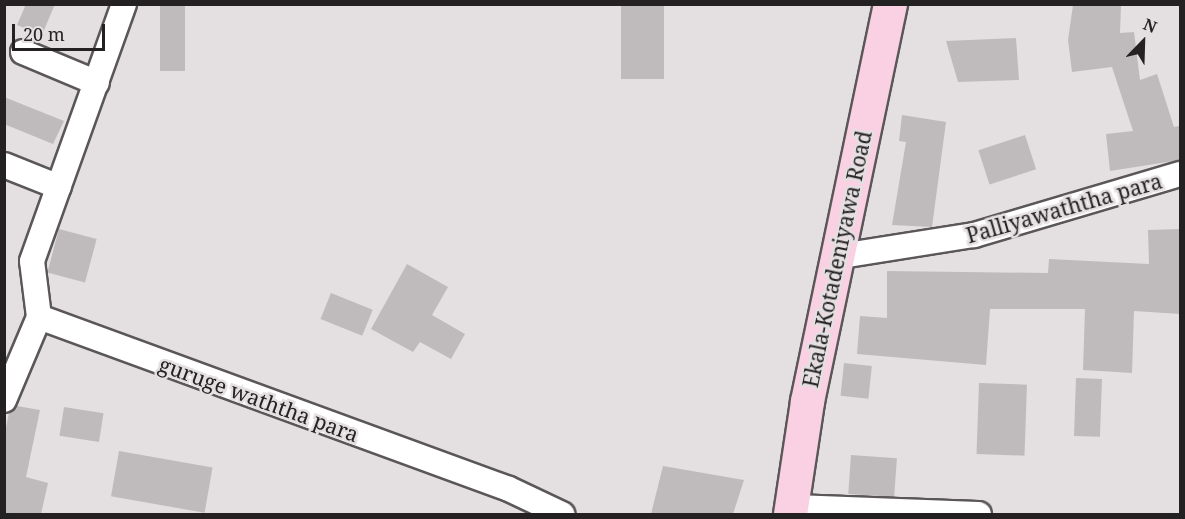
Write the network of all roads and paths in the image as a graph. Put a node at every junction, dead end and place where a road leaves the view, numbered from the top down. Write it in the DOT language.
graph roads {
  1 [pos="124,4"];
  2 [pos="890,4"];
  3 [pos="23,52"];
  4 [pos="97,83"];
  5 [pos="4,165"];
  6 [pos="1180,174"];
  7 [pos="59,187"];
  8 [pos="840,255"];
  9 [pos="39,317"];
  10 [pos="4,400"];
  11 [pos="792,511"];
  12 [pos="562,514"];
  13 [pos="979,514"];
  1 -- 4 [label="street"];
  2 -- 8 [label="main road, Ekala-Kotadeniyawa Road"];
  3 -- 4 [label="street"];
  4 -- 7 [label="street"];
  5 -- 7 [label="street"];
  6 -- 8 [label="street, Palliyawaththa para"];
  7 -- 9 [label="street"];
  8 -- 11 [label="main road, Ekala-Kotadeniyawa Road"];
  9 -- 10 [label="street"];
  9 -- 12 [label="street, guruge waththa para"];
  11 -- 13 [label="street"];
}
